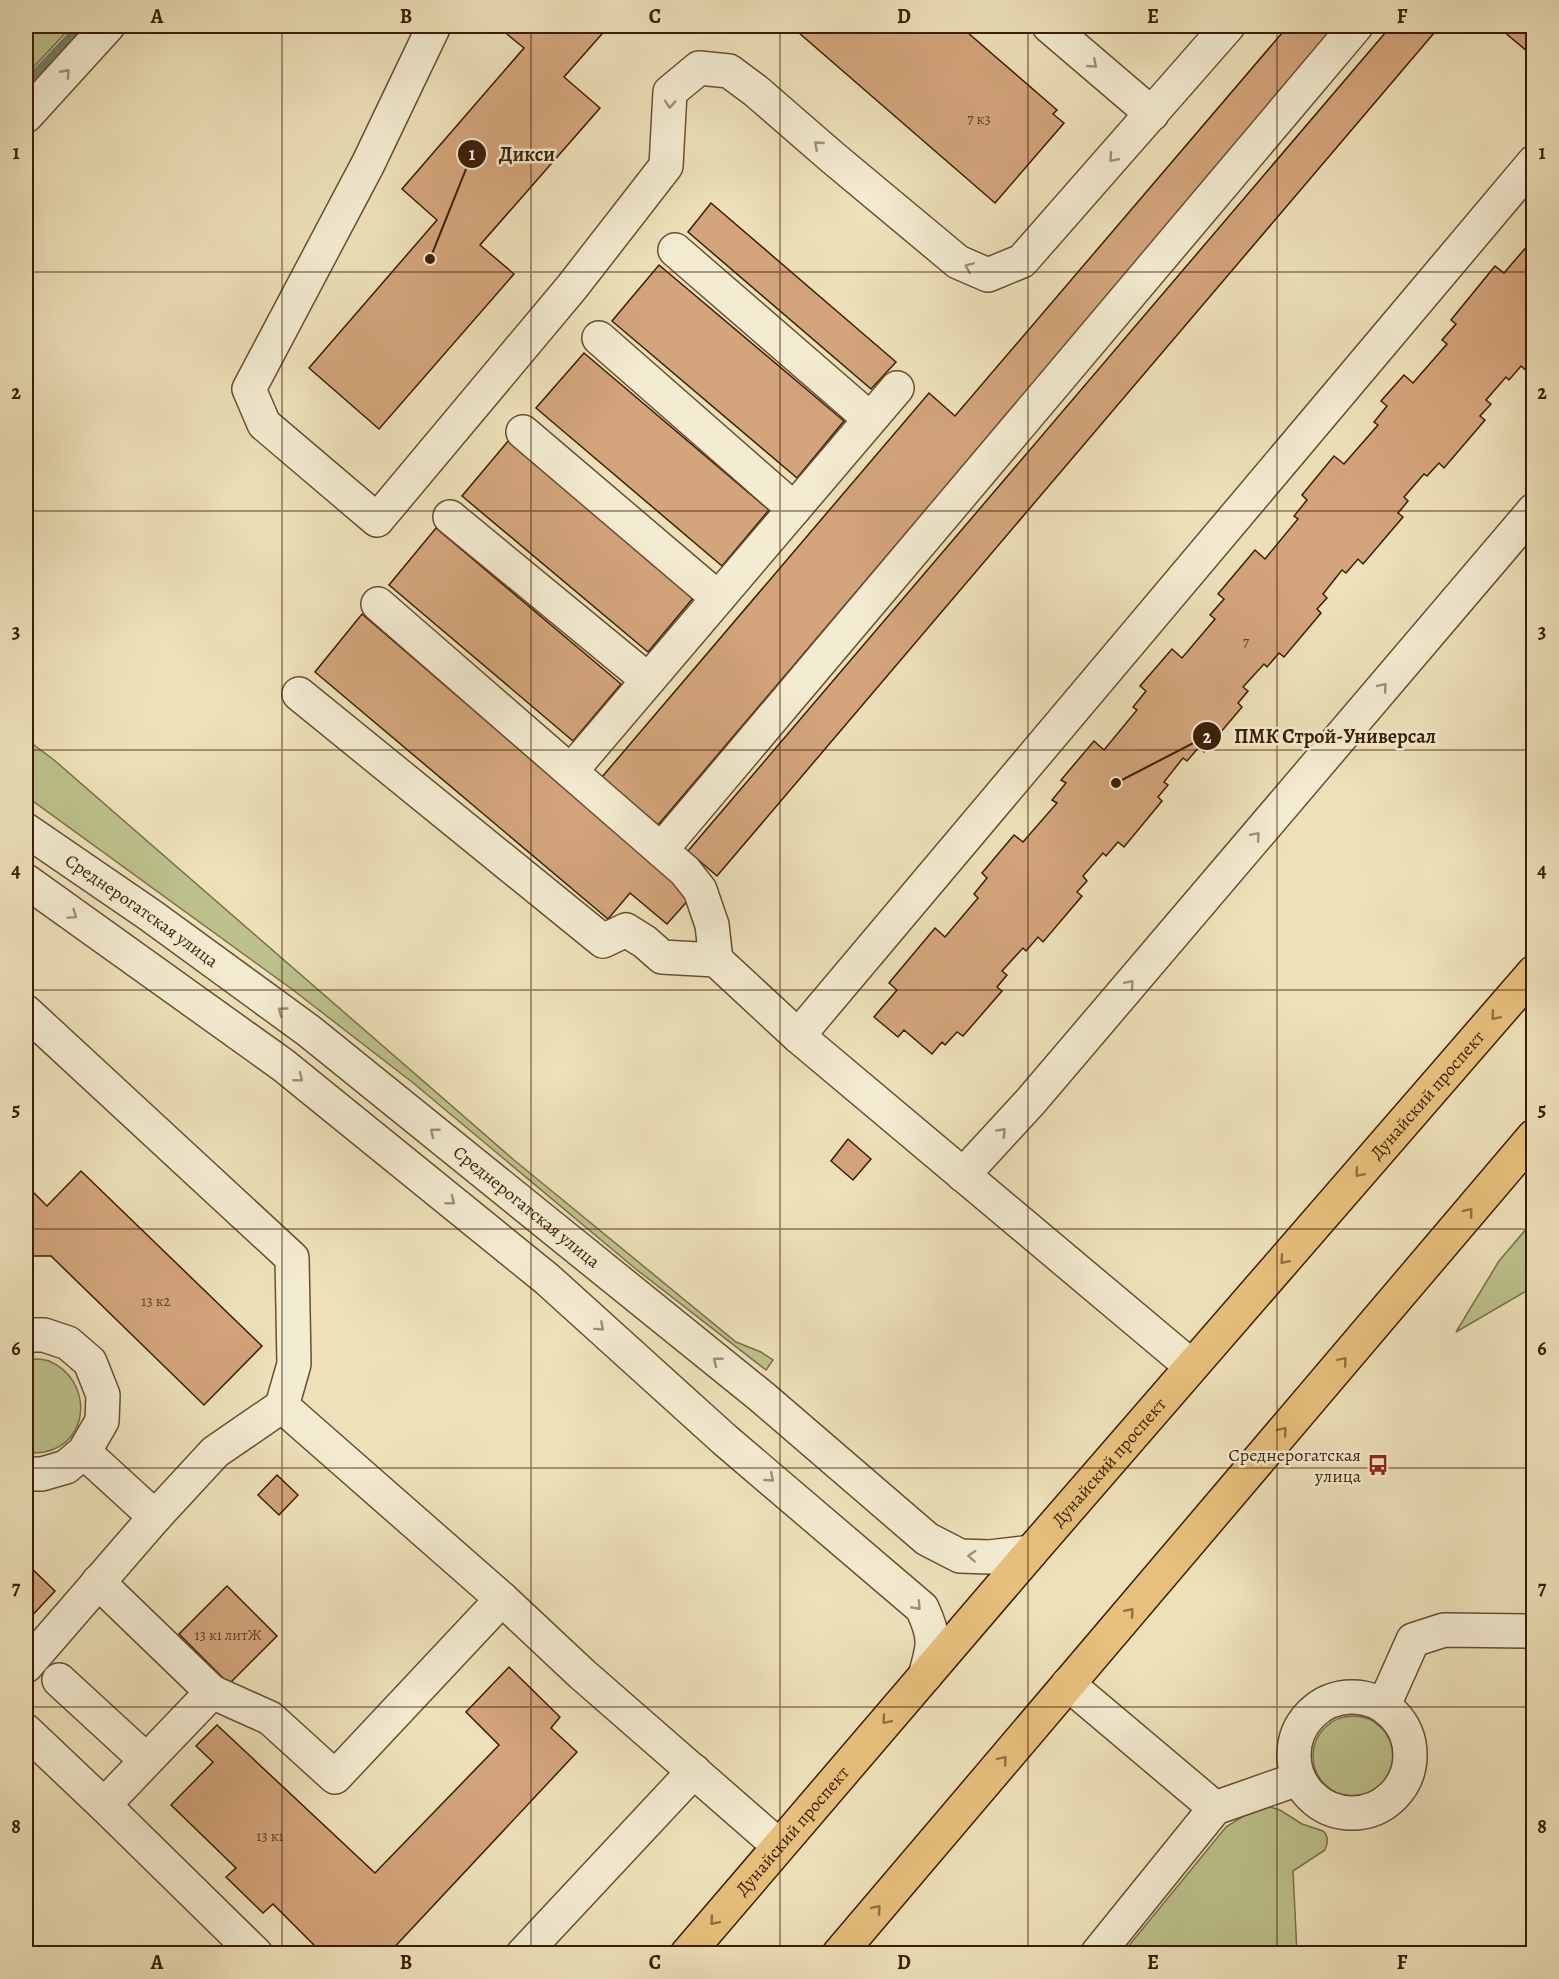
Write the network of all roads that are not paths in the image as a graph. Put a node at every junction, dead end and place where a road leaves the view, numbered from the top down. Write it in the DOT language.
graph roads {
  1 [pos="108,26"];
  2 [pos="434,26"];
  3 [pos="1049,26"];
  4 [pos="1228,26"];
  5 [pos="1356,26"];
  6 [pos="1152,114"];
  7 [pos="26,116"];
  8 [pos="1533,162"];
  9 [pos="675,250"];
  10 [pos="598,338"];
  11 [pos="897,388"];
  12 [pos="870,419"];
  13 [pos="523,432"];
  14 [pos="794,509"];
  15 [pos="1533,510"];
  16 [pos="450,517"];
  17 [pos="718,598"];
  18 [pos="378,604"];
  19 [pos="648,680"];
  20 [pos="299,694"];
  21 [pos="571,771"];
  22 [pos="26,830"];
  23 [pos="661,850"];
  24 [pos="26,881"];
  25 [pos="716,960"];
  26 [pos="1533,972"];
  27 [pos="26,1012"];
  28 [pos="798,1036"];
  29 [pos="1533,1136"];
  30 [pos="963,1174"];
  31 [pos="26,1335"];
  32 [pos="1191,1366"];
  33 [pos="282,1406"];
  34 [pos="84,1452"];
  35 [pos="26,1474"];
  36 [pos="155,1517"];
  37 [pos="1030,1552"];
  38 [pos="98,1582"];
  39 [pos="502,1599"];
  40 [pos="1533,1631"];
  41 [pos="26,1666"];
  42 [pos="925,1676"];
  43 [pos="59,1680"];
  44 [pos="1068,1684"];
  45 [pos="212,1692"];
  46 [pos="1384,1705"];
  47 [pos="26,1731"];
  48 [pos="146,1760"];
  49 [pos="694,1771"];
  50 [pos="1298,1779"];
  51 [pos="104,1805"];
  52 [pos="1215,1808"];
  53 [pos="778,1845"];
  54 [pos="256,1953"];
  55 [pos="523,1953"];
  56 [pos="687,1953"];
  57 [pos="839,1953"];
  58 [pos="1097,1953"];
  7 -- 1 [label="street, one-way"];
  6 -- 2 [label="street, one-way"];
  3 -- 6 [label="street, one-way"];
  4 -- 6 [label="street"];
  5 -- 23 [label="street"];
  8 -- 28 [label="street"];
  9 -- 12 [label="street"];
  10 -- 14 [label="street"];
  11 -- 12 [label="street"];
  12 -- 14 [label="street"];
  13 -- 17 [label="street"];
  14 -- 17 [label="street"];
  30 -- 15 [label="street, one-way"];
  16 -- 19 [label="street"];
  17 -- 19 [label="street"];
  18 -- 21 [label="street"];
  19 -- 21 [label="street"];
  20 -- 25 [label="street"];
  21 -- 23 [label="street"];
  37 -- 22 [label="street, Среднерогатская улица, one-way"];
  23 -- 25 [label="street"];
  24 -- 42 [label="street, one-way"];
  25 -- 28 [label="street"];
  26 -- 32 [label="main road, Дунайский проспект, one-way"];
  27 -- 33 [label="street"];
  28 -- 30 [label="street"];
  44 -- 29 [label="main road, one-way"];
  30 -- 32 [label="street"];
  31 -- 34 [label="street"];
  32 -- 37 [label="main road, Дунайский проспект"];
  33 -- 36 [label="street"];
  33 -- 39 [label="street"];
  34 -- 35 [label="street"];
  34 -- 36 [label="street"];
  36 -- 38 [label="street"];
  37 -- 42 [label="main road, Дунайский проспект"];
  38 -- 41 [label="street"];
  38 -- 45 [label="street"];
  39 -- 45 [label="street"];
  39 -- 49 [label="street"];
  40 -- 46 [label="street"];
  42 -- 53 [label="main road, Дунайский проспект, one-way"];
  43 -- 48 [label="street"];
  44 -- 52 [label="street"];
  57 -- 44 [label="main road, one-way"];
  45 -- 48 [label="street"];
  46 -- 50 [label="street"];
  46 -- 50 [label="street"];
  47 -- 51 [label="street"];
  48 -- 51 [label="street"];
  49 -- 53 [label="street"];
  49 -- 55 [label="street"];
  50 -- 52 [label="street"];
  51 -- 54 [label="street"];
  52 -- 58 [label="street"];
  53 -- 56 [label="main road, Дунайский проспект, one-way"];
}
